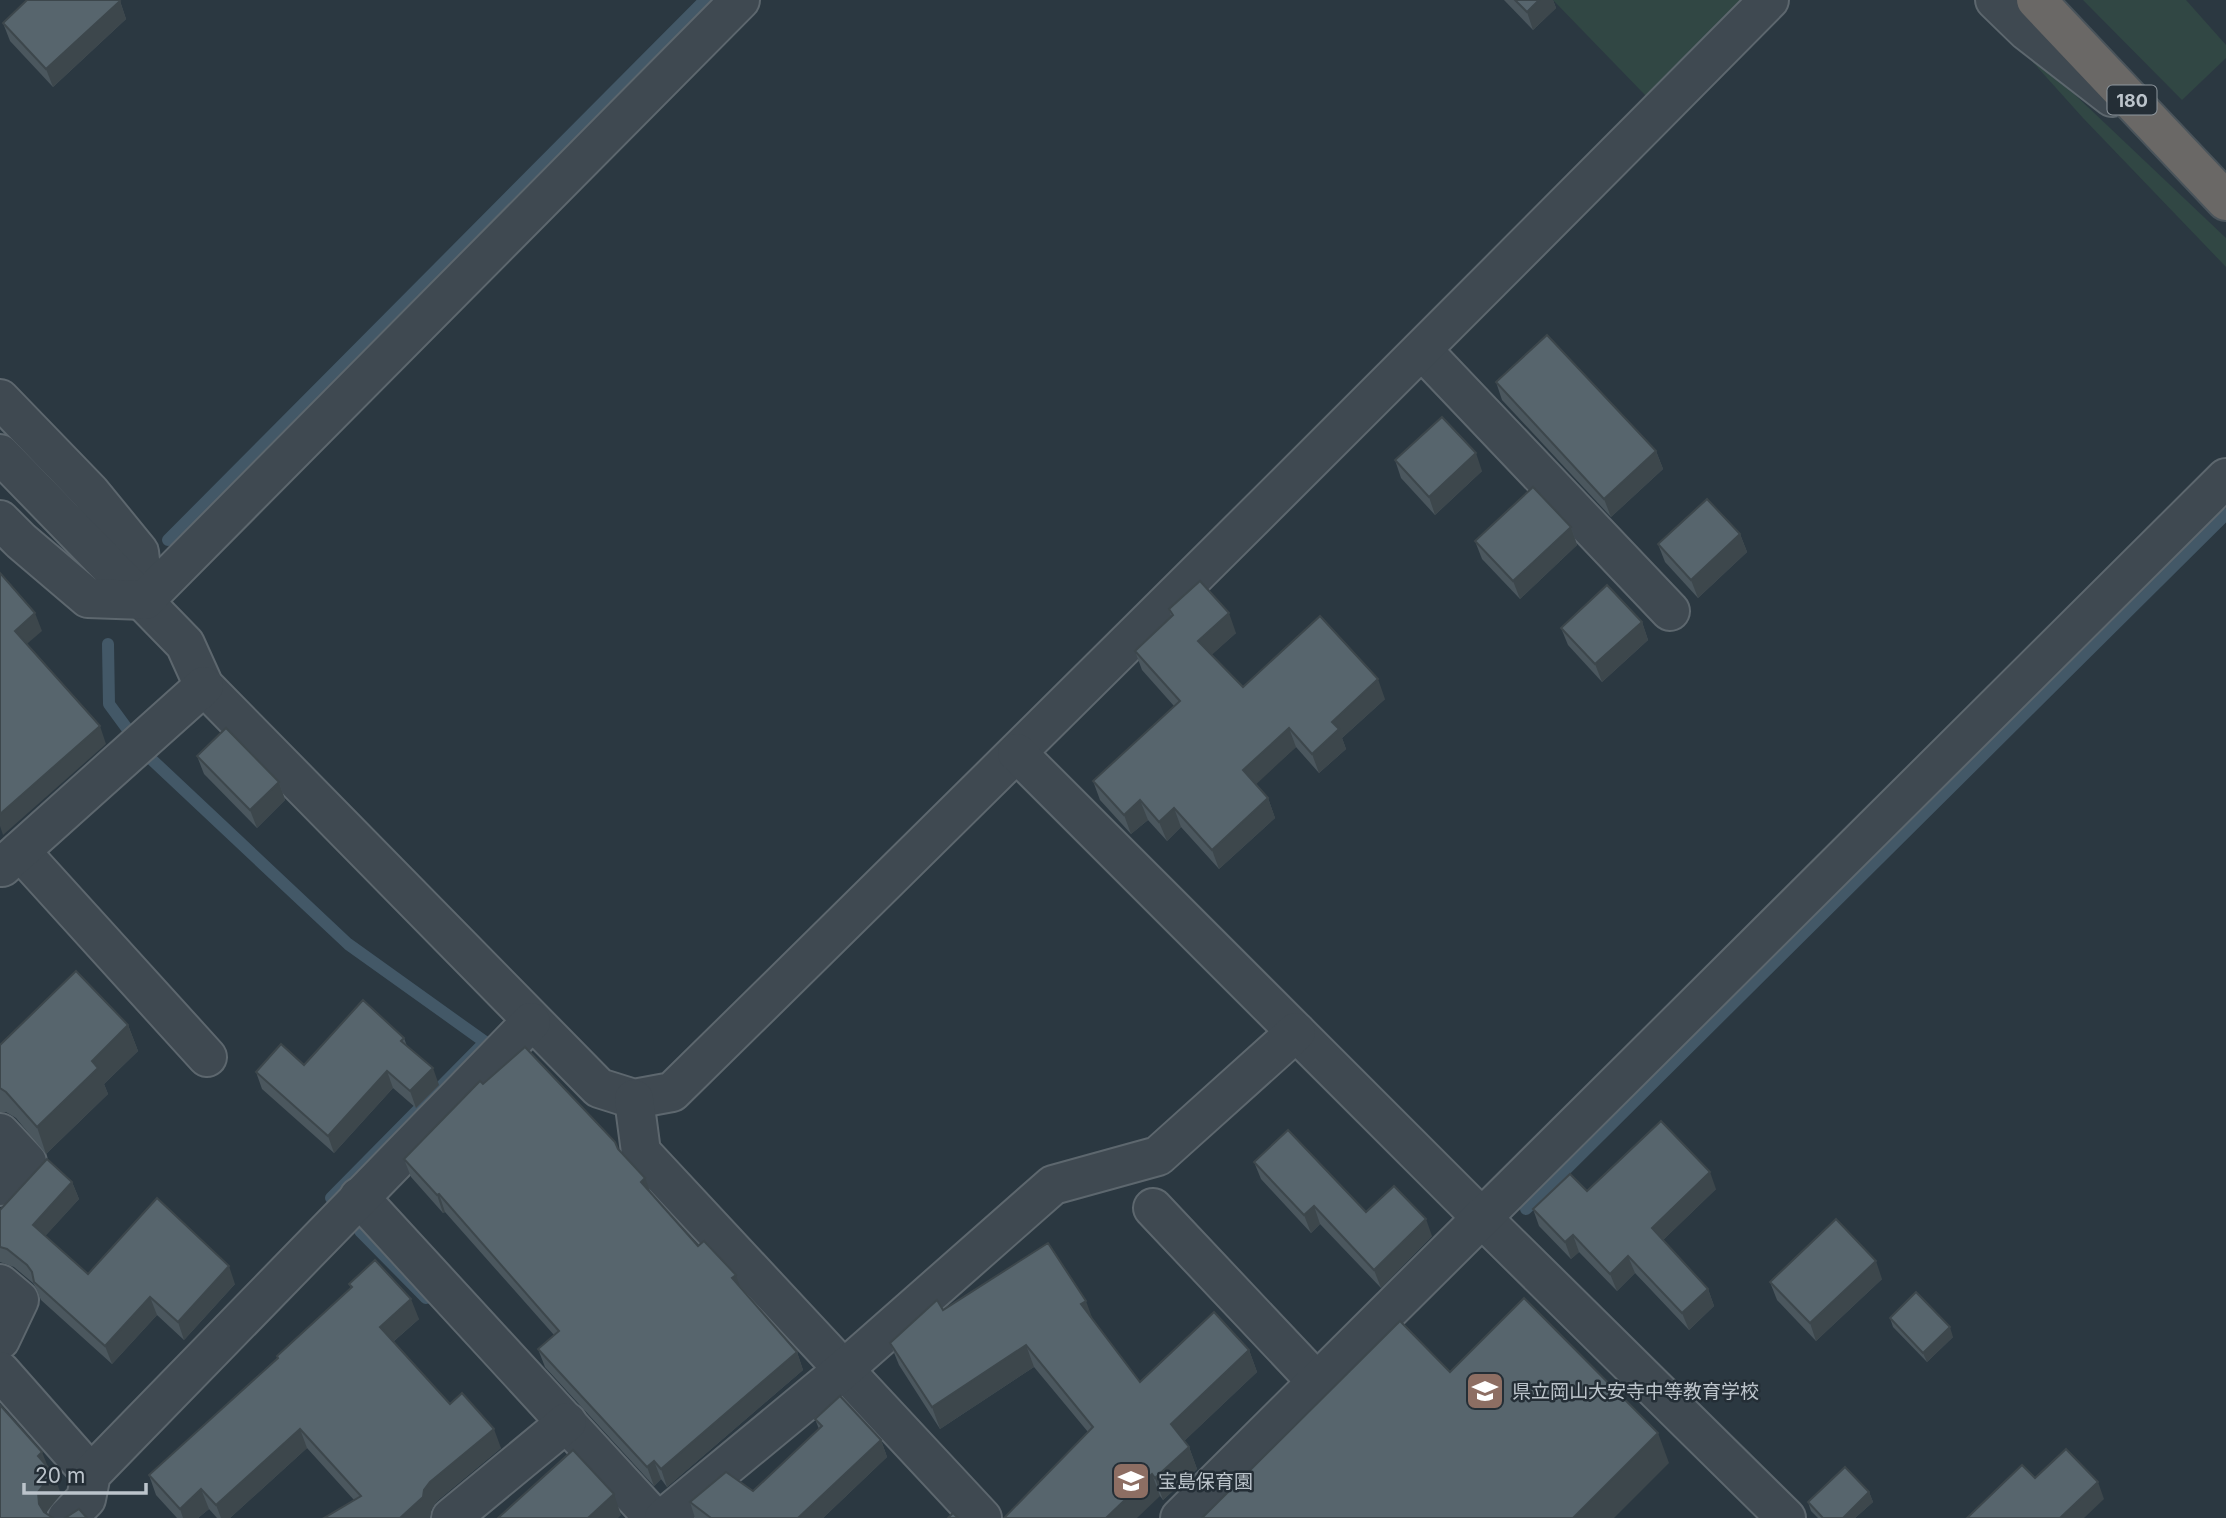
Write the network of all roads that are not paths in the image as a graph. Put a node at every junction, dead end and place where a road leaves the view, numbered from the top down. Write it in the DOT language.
graph roads {
  1 [pos="740,0"];
  2 [pos="1769,0"];
  3 [pos="1995,0"];
  4 [pos="2036,0"];
  5 [pos="2179,150"];
  6 [pos="2226,201"];
  7 [pos="1422,350"];
  8 [pos="0,399"];
  9 [pos="0,454"];
  10 [pos="2226,478"];
  11 [pos="0,520"];
  12 [pos="145,600"];
  13 [pos="1670,611"];
  14 [pos="204,686"];
  15 [pos="1017,753"];
  16 [pos="10,860"];
  17 [pos="531,1022"];
  18 [pos="1296,1032"];
  19 [pos="207,1057"];
  20 [pos="634,1099"];
  21 [pos="0,1133"];
  22 [pos="0,1186"];
  23 [pos="359,1197"];
  24 [pos="1153,1208"];
  25 [pos="1482,1217"];
  26 [pos="0,1284"];
  27 [pos="0,1340"];
  28 [pos="843,1370"];
  29 [pos="0,1371"];
  30 [pos="1317,1382"];
  31 [pos="566,1422"];
  32 [pos="91,1474"];
  33 [pos="67,1518"];
  34 [pos="452,1518"];
  35 [pos="654,1518"];
  36 [pos="664,1518"];
  37 [pos="982,1518"];
  38 [pos="1180,1518"];
  39 [pos="1786,1518"];
  1 -- 12 [label="street"];
  2 -- 7 [label="street"];
  3 -- 5 [label="street"];
  4 -- 5 [label="highway, 180"];
  5 -- 6 [label="highway, 180"];
  7 -- 13 [label="street"];
  7 -- 15 [label="street"];
  8 -- 12 [label="street"];
  9 -- 12 [label="street"];
  10 -- 25 [label="street"];
  11 -- 12 [label="street"];
  12 -- 14 [label="street"];
  14 -- 16 [label="street"];
  14 -- 17 [label="street"];
  15 -- 18 [label="street"];
  15 -- 20 [label="street"];
  16 -- 19 [label="street"];
  17 -- 20 [label="street"];
  17 -- 23 [label="street"];
  18 -- 25 [label="street"];
  18 -- 28 [label="street"];
  20 -- 28 [label="street"];
  21 -- 22 [label="street"];
  23 -- 31 [label="street"];
  23 -- 32 [label="street"];
  24 -- 30 [label="street"];
  25 -- 30 [label="street"];
  25 -- 39 [label="street"];
  26 -- 27 [label="street"];
  28 -- 36 [label="street"];
  28 -- 37 [label="street"];
  29 -- 32 [label="street"];
  30 -- 38 [label="street"];
  31 -- 34 [label="street"];
  31 -- 35 [label="street"];
  32 -- 33 [label="street"];
}
